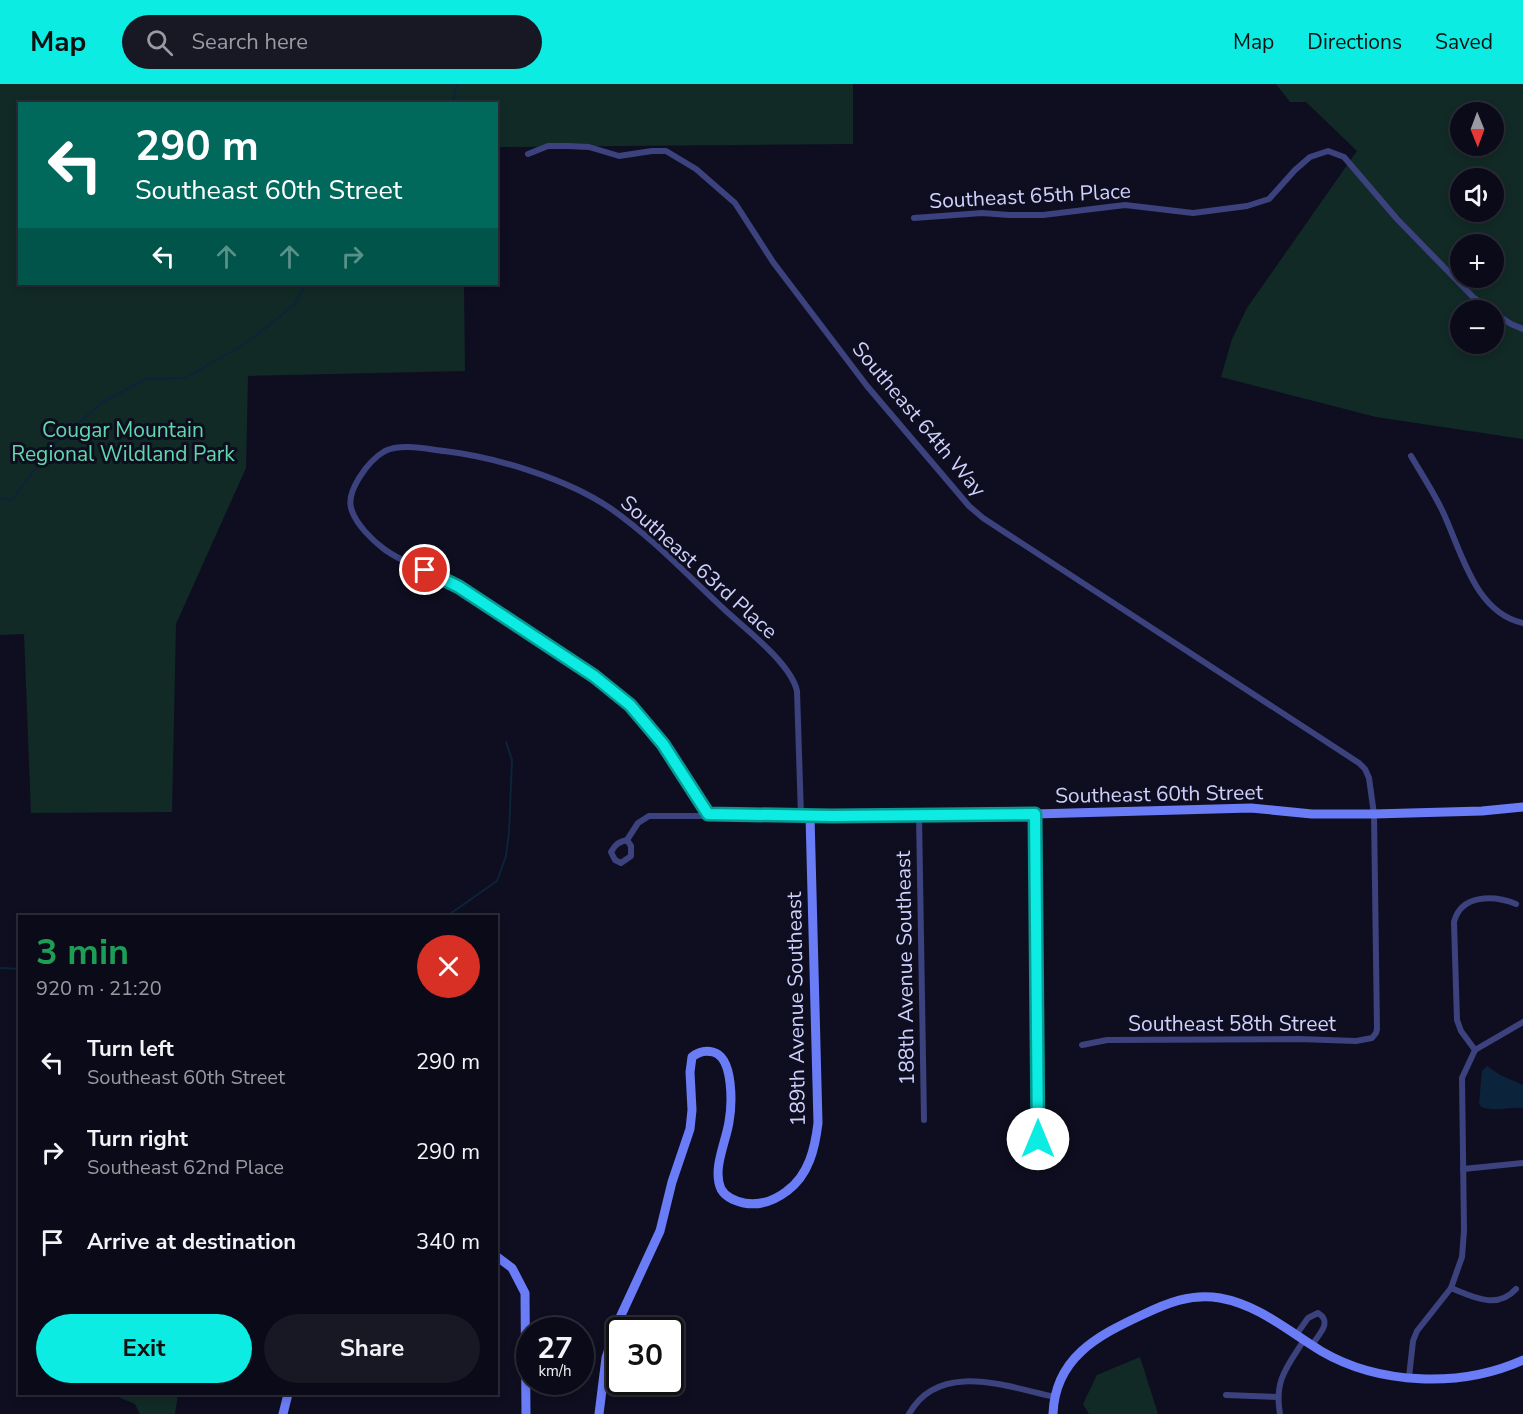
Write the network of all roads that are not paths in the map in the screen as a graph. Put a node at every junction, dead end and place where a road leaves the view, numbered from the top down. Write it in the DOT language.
graph roads {
  1 [pos="528,154"];
  2 [pos="914,218"];
  3 [pos="1477,300"];
  4 [pos="1504,320"];
  5 [pos="1523,329"];
  6 [pos="1411,456"];
  7 [pos="1523,623"];
  8 [pos="792,676"];
  9 [pos="1523,807"];
  10 [pos="708,814"];
  11 [pos="1035,814"];
  12 [pos="1374,814"];
  13 [pos="919,815"];
  14 [pos="806,816"];
  15 [pos="627,840"];
  16 [pos="1516,904"];
  17 [pos="1523,1022"];
  18 [pos="1377,1029"];
  19 [pos="1082,1045"];
  20 [pos="1475,1050"];
  21 [pos="924,1120"];
  22 [pos="1038,1139"];
  23 [pos="1523,1163"];
  24 [pos="1463,1169"];
  25 [pos="498,1258"];
  26 [pos="1451,1288"];
  27 [pos="1516,1289"];
  28 [pos="1304,1340"];
  29 [pos="1523,1360"];
  30 [pos="1408,1377"];
  31 [pos="288,1395"];
  32 [pos="1226,1395"];
  33 [pos="1055,1397"];
  34 [pos="1278,1397"];
  35 [pos="283,1414"];
  36 [pos="526,1414"];
  37 [pos="599,1414"];
  38 [pos="909,1414"];
  39 [pos="1053,1414"];
  40 [pos="1280,1414"];
  1 -- 12 [label="street, Southeast 64th Way"];
  2 -- 3 [label="street, Southeast 65th Place"];
  4 -- 5 [label="street, Southeast 65th Place"];
  6 -- 7 [label="street"];
  8 -- 10 [label="street, Southeast 63rd Place"];
  8 -- 14 [label="street, 189th Avenue Southeast"];
  9 -- 12 [label="street, Southeast 60th Street"];
  10 -- 14 [label="street, Southeast 60th Street"];
  10 -- 15 [label="street, Southeast 60th Street"];
  11 -- 12 [label="street, Southeast 60th Street"];
  11 -- 13 [label="street, Southeast 60th Street"];
  11 -- 22 [label="street"];
  12 -- 18 [label="street, Southeast 64th Way"];
  13 -- 14 [label="street, Southeast 60th Street"];
  13 -- 21 [label="street, 188th Avenue Southeast"];
  14 -- 37 [label="street, 189th Avenue Southeast"];
  16 -- 20 [label="street"];
  17 -- 20 [label="street"];
  18 -- 19 [label="street, Southeast 58th Street"];
  20 -- 24 [label="street"];
  23 -- 24 [label="street"];
  24 -- 26 [label="street"];
  25 -- 36 [label="street"];
  26 -- 27 [label="street"];
  26 -- 30 [label="street"];
  28 -- 30 [label="street"];
  28 -- 33 [label="street"];
  28 -- 34 [label="street"];
  29 -- 30 [label="street"];
  31 -- 35 [label="street"];
  32 -- 34 [label="street"];
  33 -- 38 [label="street"];
  33 -- 39 [label="street"];
  34 -- 40 [label="street"];
}
